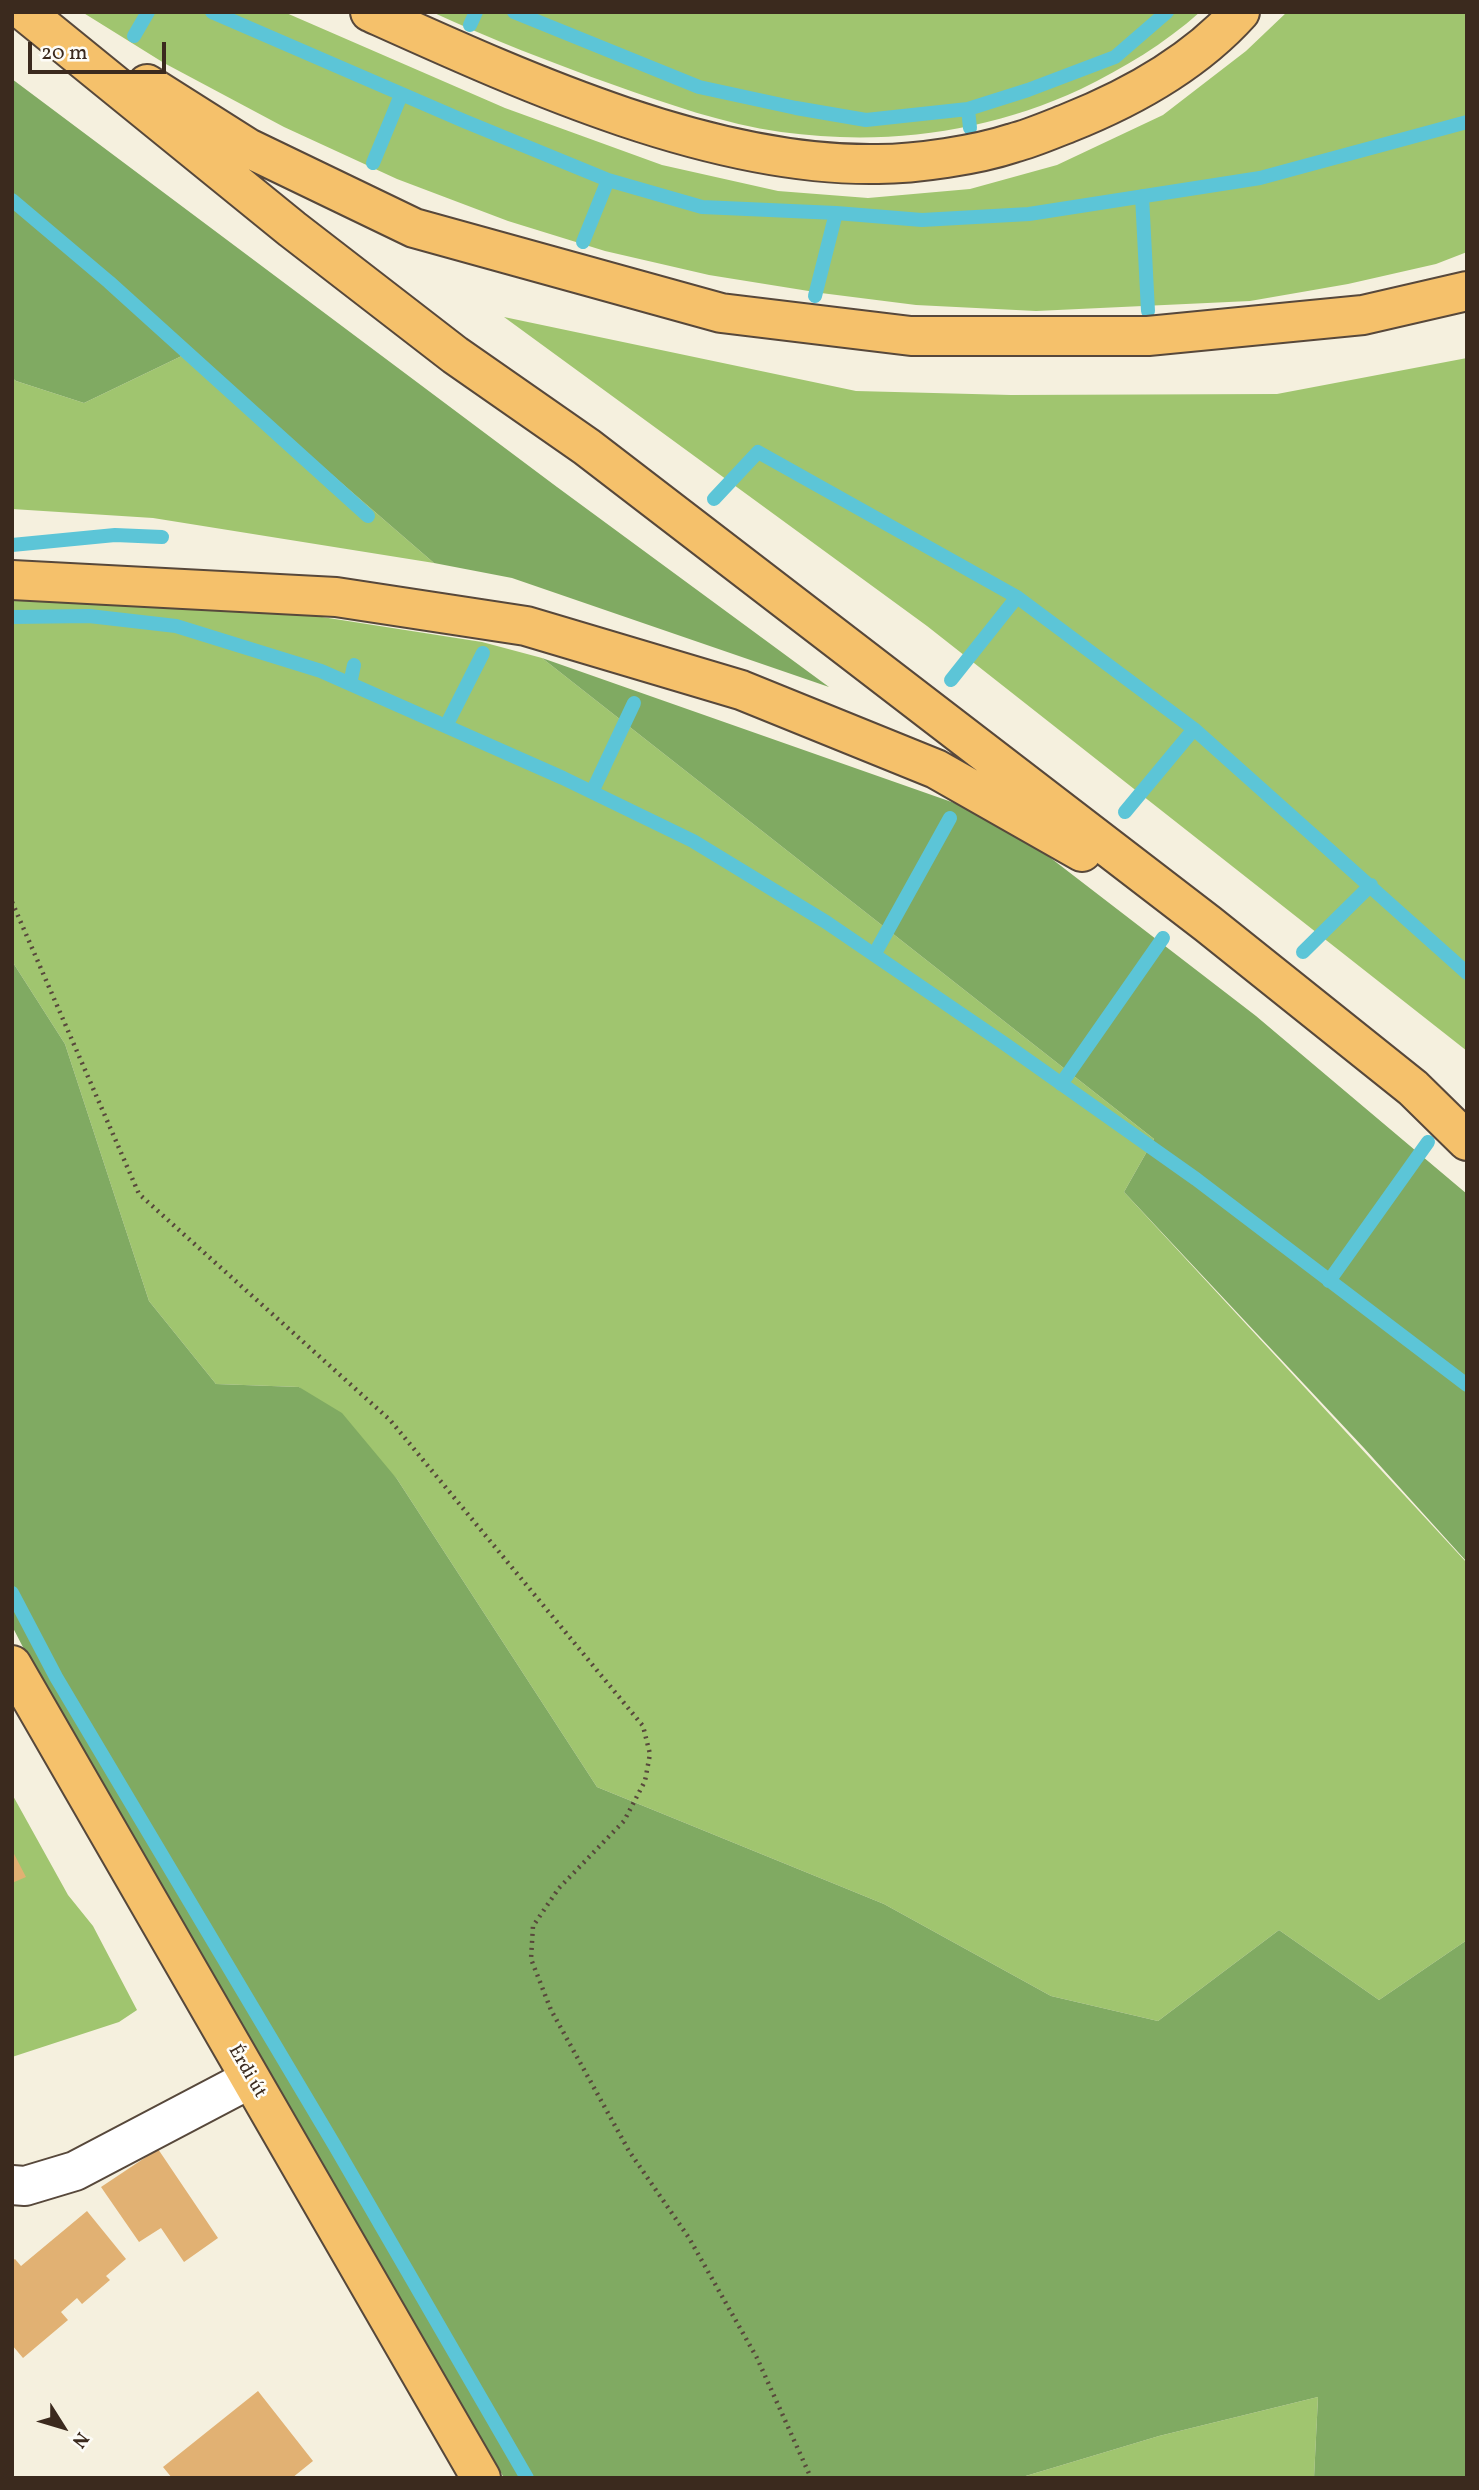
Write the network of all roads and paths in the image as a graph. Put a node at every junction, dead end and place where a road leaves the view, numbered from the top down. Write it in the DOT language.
graph roads {
  1 [pos="26,12"];
  2 [pos="32,12"];
  3 [pos="370,12"];
  4 [pos="1240,12"];
  5 [pos="1467,291"];
  6 [pos="12,580"];
  7 [pos="12,902"];
  8 [pos="1208,925"];
  9 [pos="1467,1141"];
  10 [pos="12,1665"];
  11 [pos="250,2079"];
  12 [pos="12,2185"];
  13 [pos="481,2478"];
  14 [pos="811,2478"];
  1 -- 8 [label="main road"];
  2 -- 5 [label="main road"];
  3 -- 4 [label="main road"];
  6 -- 8 [label="main road"];
  7 -- 14 [label="path"];
  8 -- 9 [label="main road"];
  10 -- 11 [label="main road, Érdi út"];
  11 -- 12 [label="lane"];
  11 -- 13 [label="main road, Érdi út"];
}
